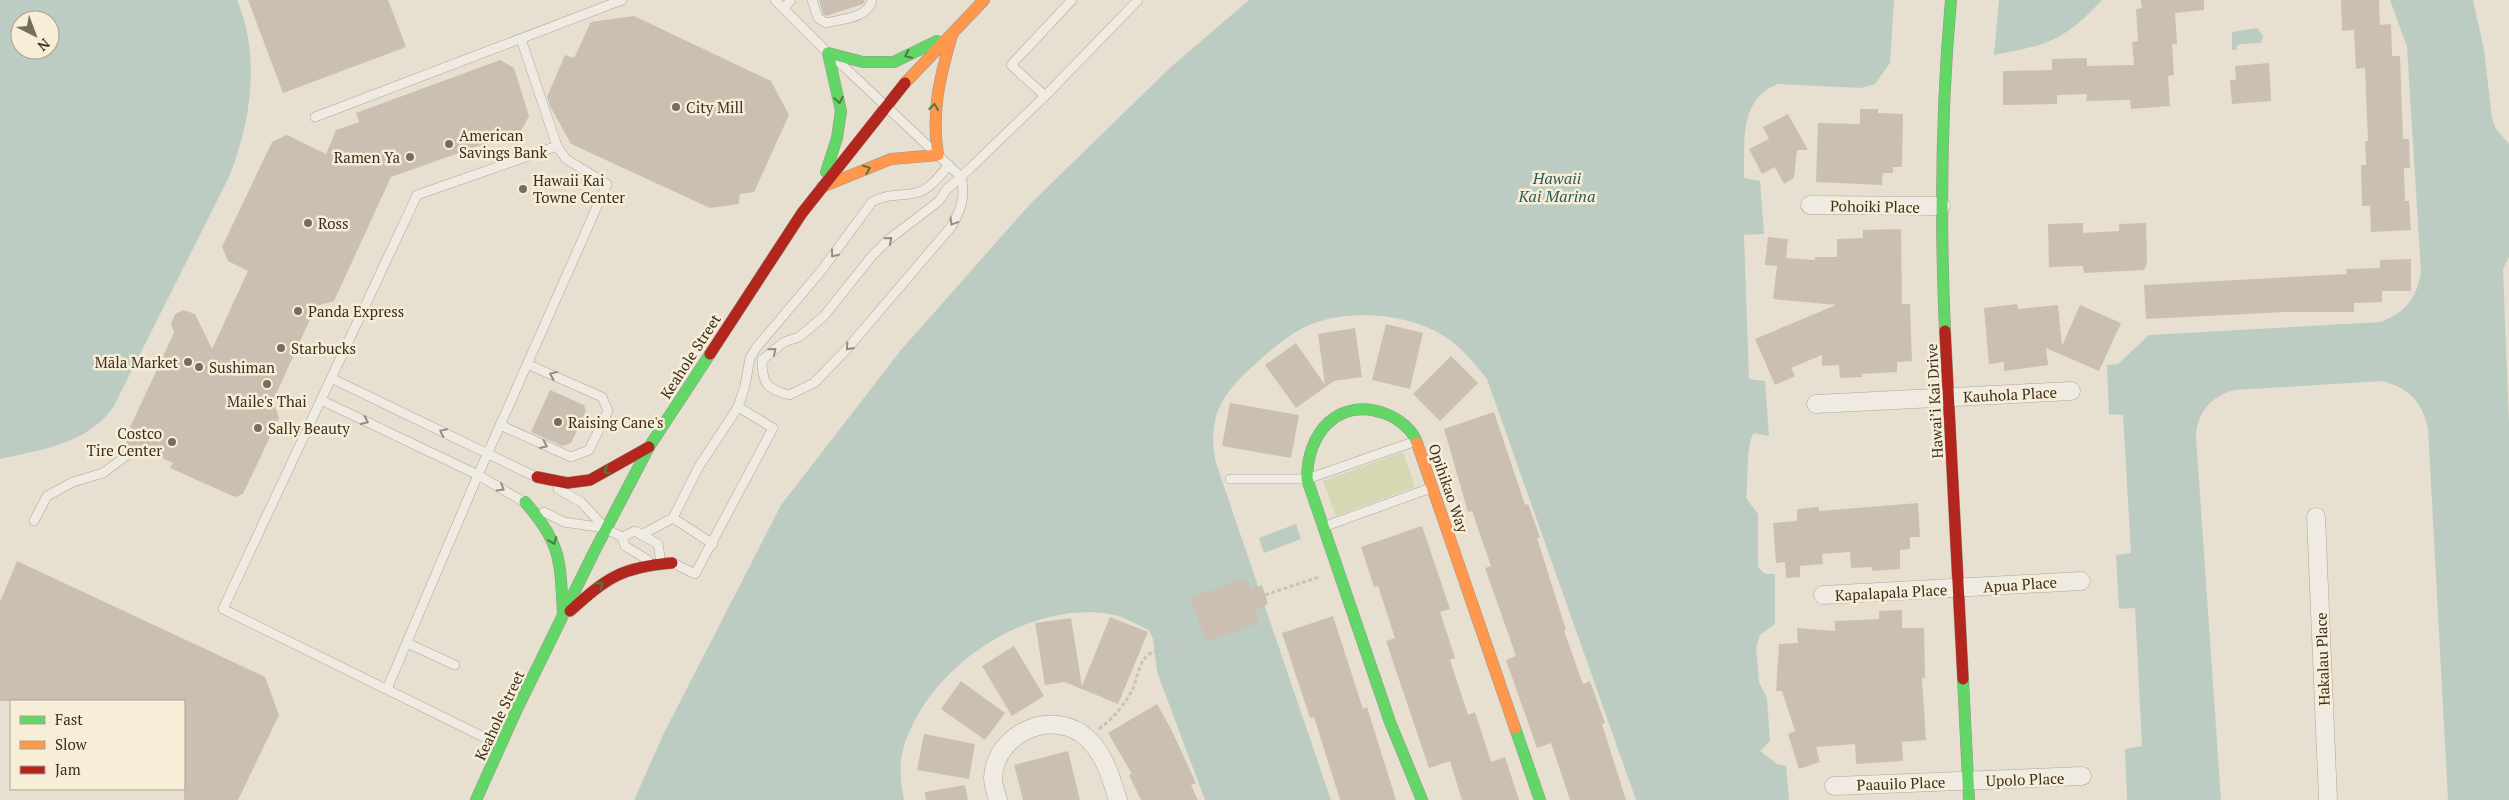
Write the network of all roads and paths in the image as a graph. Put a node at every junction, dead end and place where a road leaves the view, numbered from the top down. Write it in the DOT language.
graph roads {
  1 [pos="622,0"];
  2 [pos="775,0"];
  3 [pos="791,0"];
  4 [pos="812,0"];
  5 [pos="872,0"];
  6 [pos="984,0"];
  7 [pos="1072,0"];
  8 [pos="1138,0"];
  9 [pos="1951,0"];
  10 [pos="784,8"];
  11 [pos="952,34"];
  12 [pos="521,40"];
  13 [pos="828,53"];
  14 [pos="1045,96"];
  15 [pos="886,105"];
  16 [pos="315,117"];
  17 [pos="557,146"];
  18 [pos="938,155"];
  19 [pos="949,165"];
  20 [pos="961,176"];
  21 [pos="821,187"];
  22 [pos="1810,206"];
  23 [pos="1941,206"];
  24 [pos="527,364"];
  25 [pos="331,378"];
  26 [pos="2071,391"];
  27 [pos="1949,397"];
  28 [pos="321,400"];
  29 [pos="1816,404"];
  30 [pos="738,408"];
  31 [pos="500,425"];
  32 [pos="1417,441"];
  33 [pos="650,447"];
  34 [pos="487,453"];
  35 [pos="126,456"];
  36 [pos="478,474"];
  37 [pos="537,477"];
  38 [pos="1230,479"];
  39 [pos="1307,479"];
  40 [pos="1433,488"];
  41 [pos="525,502"];
  42 [pos="2316,517"];
  43 [pos="673,518"];
  44 [pos="34,522"];
  45 [pos="1323,527"];
  46 [pos="606,528"];
  47 [pos="641,535"];
  48 [pos="622,537"];
  49 [pos="713,544"];
  50 [pos="660,556"];
  51 [pos="672,563"];
  52 [pos="1337,570"];
  53 [pos="2081,580"];
  54 [pos="1959,588"];
  55 [pos="1265,595"];
  56 [pos="1823,595"];
  57 [pos="563,617"];
  58 [pos="1203,634"];
  59 [pos="407,643"];
  60 [pos="456,665"];
  61 [pos="387,689"];
  62 [pos="1086,738"];
  63 [pos="501,746"];
  64 [pos="2082,776"];
  65 [pos="1968,781"];
  66 [pos="1834,786"];
  67 [pos="476,800"];
  68 [pos="998,800"];
  69 [pos="1118,800"];
  70 [pos="1422,800"];
  71 [pos="1540,800"];
  72 [pos="1969,800"];
  73 [pos="2328,800"];
  1 -- 12 [label="lane"];
  2 -- 10 [label="lane"];
  3 -- 10 [label="lane"];
  4 -- 5 [label="lane"];
  6 -- 11 [label="main road, Keahole Street"];
  7 -- 14 [label="lane"];
  8 -- 14 [label="lane"];
  9 -- 23 [label="main road, Hawai’i Kai Drive"];
  10 -- 13 [label="lane"];
  11 -- 13 [label="main road, one-way"];
  11 -- 15 [label="main road, Keahole Street"];
  18 -- 11 [label="main road, one-way"];
  12 -- 16 [label="lane"];
  12 -- 17 [label="lane"];
  13 -- 15 [label="lane"];
  13 -- 21 [label="main road, one-way"];
  14 -- 20 [label="lane"];
  15 -- 18 [label="lane"];
  15 -- 21 [label="main road, Keahole Street"];
  17 -- 24 [label="lane"];
  17 -- 25 [label="lane"];
  18 -- 19 [label="lane"];
  21 -- 18 [label="main road, one-way"];
  19 -- 20 [label="lane"];
  19 -- 30 [label="lane, one-way"];
  20 -- 20 [label="lane, one-way"];
  21 -- 33 [label="main road, Keahole Street"];
  22 -- 23 [label="street, Pohoiki Place"];
  23 -- 27 [label="main road, Hawai’i Kai Drive"];
  24 -- 31 [label="lane"];
  31 -- 24 [label="lane, one-way"];
  25 -- 28 [label="lane"];
  34 -- 25 [label="lane, one-way"];
  26 -- 27 [label="street, Kauhola Place"];
  27 -- 29 [label="street, Kauhola Place"];
  27 -- 54 [label="main road, Hawai’i Kai Drive"];
  28 -- 36 [label="lane, one-way"];
  28 -- 61 [label="lane"];
  30 -- 43 [label="lane"];
  30 -- 49 [label="lane"];
  31 -- 34 [label="lane"];
  32 -- 39 [label="lane"];
  32 -- 39 [label="main road, Opihikao Way"];
  32 -- 40 [label="main road, Opihikao Way"];
  33 -- 37 [label="main road, one-way"];
  33 -- 46 [label="main road, Keahole Street"];
  34 -- 36 [label="lane"];
  34 -- 37 [label="lane"];
  35 -- 44 [label="lane"];
  36 -- 41 [label="lane, one-way"];
  36 -- 59 [label="lane"];
  37 -- 46 [label="lane"];
  38 -- 39 [label="lane"];
  39 -- 45 [label="main road, Opihikao Way"];
  40 -- 45 [label="lane"];
  40 -- 71 [label="main road, Opihikao Way"];
  41 -- 46 [label="lane"];
  41 -- 57 [label="main road, one-way"];
  42 -- 73 [label="street, Hakalau Place"];
  43 -- 47 [label="lane"];
  43 -- 49 [label="lane"];
  45 -- 52 [label="main road, Opihikao Way"];
  46 -- 48 [label="lane"];
  46 -- 57 [label="main road, Keahole Street"];
  47 -- 48 [label="lane"];
  47 -- 50 [label="lane"];
  48 -- 50 [label="lane"];
  49 -- 51 [label="lane"];
  50 -- 51 [label="lane"];
  57 -- 51 [label="main road, one-way"];
  52 -- 55 [label="path"];
  52 -- 70 [label="main road, Opihikao Way"];
  53 -- 54 [label="street, Apua Place"];
  54 -- 56 [label="street, Kapalapala Place"];
  54 -- 65 [label="main road, Hawai’i Kai Drive"];
  57 -- 63 [label="main road, Keahole Street"];
  58 -- 62 [label="path"];
  59 -- 60 [label="lane"];
  59 -- 61 [label="lane"];
  61 -- 63 [label="lane"];
  62 -- 68 [label="street"];
  62 -- 69 [label="street"];
  63 -- 67 [label="main road, Keahole Street"];
  64 -- 65 [label="street, Upolo Place"];
  65 -- 66 [label="street, Paauilo Place"];
  65 -- 72 [label="main road, Hawai’i Kai Drive"];
}
